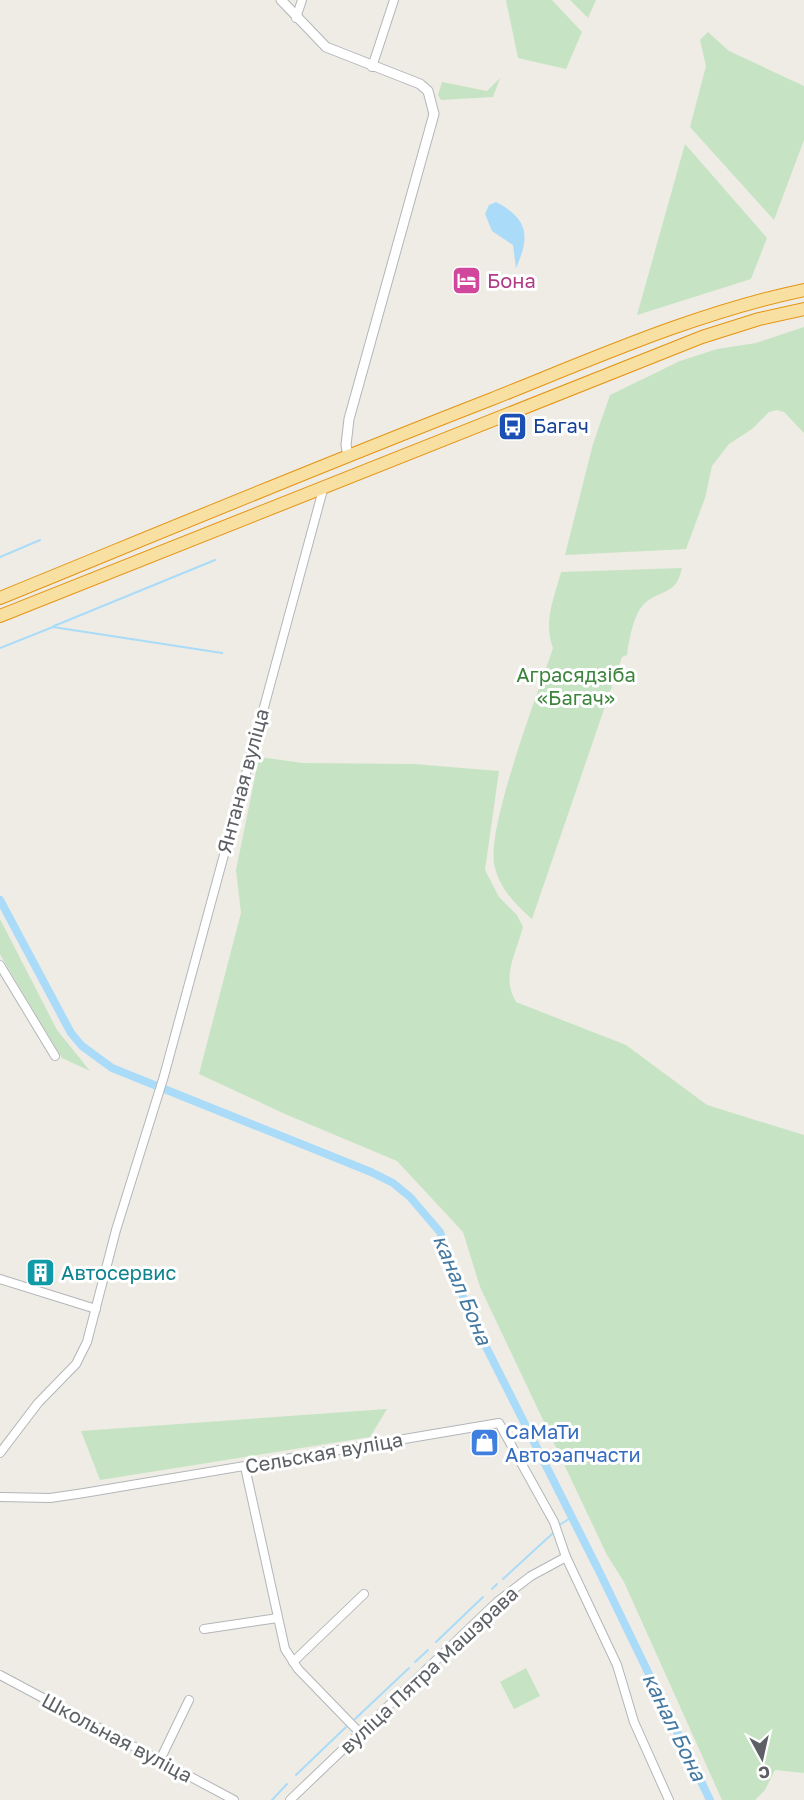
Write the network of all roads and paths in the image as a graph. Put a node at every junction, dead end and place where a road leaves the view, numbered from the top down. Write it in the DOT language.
graph roads {
  1 [pos="281,0"];
  2 [pos="302,0"];
  3 [pos="394,0"];
  4 [pos="296,18"];
  5 [pos="372,67"];
  6 [pos="804,290"];
  7 [pos="804,309"];
  8 [pos="348,456"];
  9 [pos="324,486"];
  10 [pos="0,598"];
  11 [pos="0,616"];
  12 [pos="0,965"];
  13 [pos="55,1056"];
  14 [pos="0,1279"];
  15 [pos="96,1309"];
  16 [pos="0,1453"];
  17 [pos="245,1467"];
  18 [pos="0,1497"];
  19 [pos="566,1557"];
  20 [pos="364,1594"];
  21 [pos="278,1618"];
  22 [pos="204,1629"];
  23 [pos="293,1662"];
  24 [pos="0,1675"];
  25 [pos="189,1700"];
  26 [pos="361,1734"];
  27 [pos="160,1760"];
  28 [pos="234,1800"];
  29 [pos="290,1800"];
  30 [pos="669,1800"];
  1 -- 4 [label="street"];
  2 -- 4 [label="street"];
  3 -- 5 [label="street"];
  4 -- 5 [label="street"];
  5 -- 8 [label="street"];
  6 -- 8 [label="highway"];
  7 -- 9 [label="highway"];
  8 -- 10 [label="highway"];
  9 -- 11 [label="highway"];
  9 -- 15 [label="street, Янтаная вуліца"];
  12 -- 13 [label="street"];
  14 -- 15 [label="street"];
  15 -- 16 [label="street, Янтаная вуліца"];
  17 -- 18 [label="street, Сельская вуліца"];
  17 -- 19 [label="street, Сельская вуліца"];
  17 -- 21 [label="street"];
  19 -- 26 [label="street, вуліца Пятра Машэрава"];
  19 -- 30 [label="street"];
  20 -- 23 [label="street"];
  21 -- 22 [label="street"];
  21 -- 23 [label="street"];
  23 -- 26 [label="street"];
  24 -- 27 [label="street, Школьная вуліца"];
  25 -- 27 [label="street"];
  26 -- 29 [label="street, вуліца Пятра Машэрава"];
  27 -- 28 [label="street, Школьная вуліца"];
}
